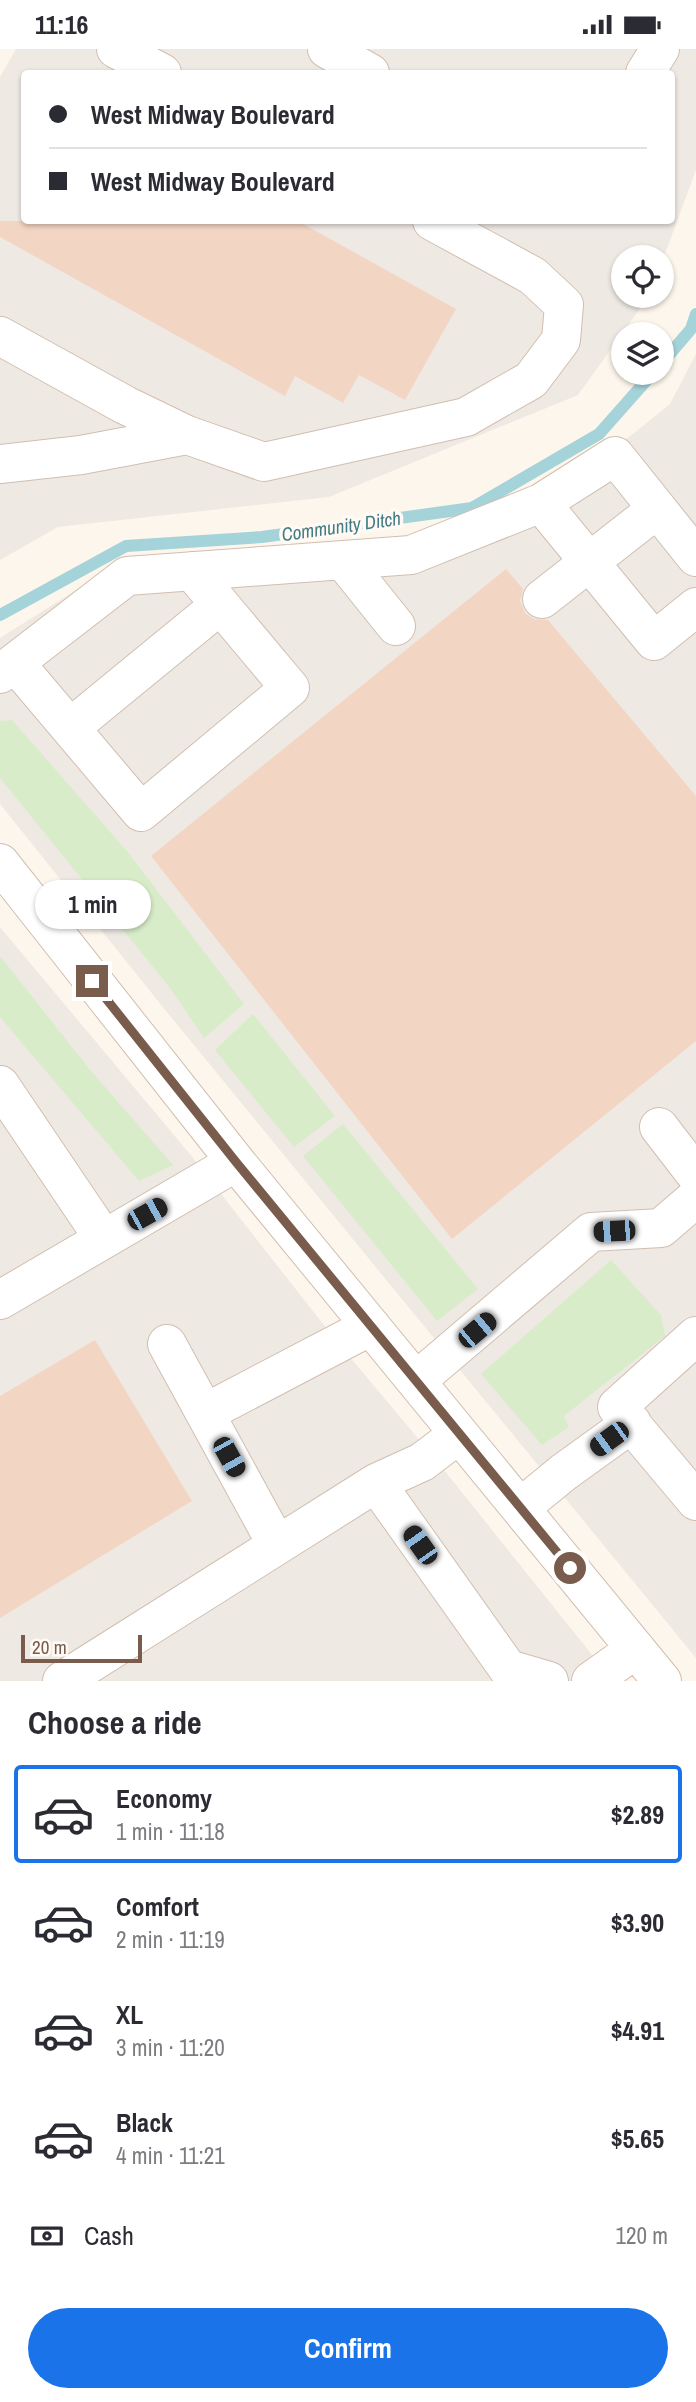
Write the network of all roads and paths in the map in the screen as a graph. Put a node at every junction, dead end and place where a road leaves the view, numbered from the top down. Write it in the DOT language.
graph roads {
  1 [pos="116,49"];
  2 [pos="327,49"];
  3 [pos="660,49"];
  4 [pos="156,70"];
  5 [pos="365,70"];
  6 [pos="647,70"];
  7 [pos="438,224"];
  8 [pos="0,336"];
  9 [pos="187,435"];
  10 [pos="0,464"];
  11 [pos="541,503"];
  12 [pos="656,509"];
  13 [pos="696,557"];
  14 [pos="343,559"];
  15 [pos="590,563"];
  16 [pos="192,571"];
  17 [pos="542,599"];
  18 [pos="220,605"];
  19 [pos="696,607"];
  20 [pos="396,626"];
  21 [pos="8,669"];
  22 [pos="70,728"];
  23 [pos="0,863"];
  24 [pos="0,1085"];
  25 [pos="659,1127"];
  26 [pos="236,1162"];
  27 [pos="696,1175"];
  28 [pos="696,1198"];
  29 [pos="104,1239"];
  30 [pos="0,1300"];
  31 [pos="371,1326"];
  32 [pos="696,1336"];
  33 [pos="167,1344"];
  34 [pos="416,1381"];
  35 [pos="205,1413"];
  36 [pos="632,1423"];
  37 [pos="459,1434"];
  38 [pos="376,1483"];
  39 [pos="696,1501"];
  40 [pos="520,1507"];
  41 [pos="277,1545"];
  42 [pos="636,1649"];
  43 [pos="62,1681"];
  44 [pos="549,1681"];
  45 [pos="591,1681"];
  46 [pos="662,1681"];
  1 -- 4 [label="street"];
  2 -- 5 [label="street"];
  3 -- 6 [label="street"];
  7 -- 9 [label="street"];
  8 -- 9 [label="street"];
  9 -- 10 [label="street"];
  11 -- 12 [label="street"];
  11 -- 14 [label="street"];
  11 -- 15 [label="street"];
  12 -- 13 [label="street"];
  12 -- 15 [label="street"];
  14 -- 16 [label="street"];
  14 -- 20 [label="street"];
  15 -- 17 [label="street"];
  15 -- 19 [label="street"];
  16 -- 18 [label="street"];
  16 -- 21 [label="street"];
  18 -- 22 [label="street"];
  18 -- 22 [label="street"];
  21 -- 22 [label="street"];
  23 -- 26 [label="street"];
  24 -- 29 [label="street"];
  25 -- 27 [label="street"];
  26 -- 29 [label="street"];
  26 -- 31 [label="street"];
  28 -- 34 [label="street"];
  29 -- 30 [label="street"];
  31 -- 34 [label="street"];
  31 -- 35 [label="street"];
  32 -- 36 [label="street"];
  33 -- 35 [label="street"];
  34 -- 37 [label="street"];
  35 -- 41 [label="street"];
  36 -- 39 [label="street"];
  36 -- 40 [label="street"];
  37 -- 38 [label="street"];
  37 -- 40 [label="street"];
  38 -- 41 [label="street"];
  38 -- 44 [label="street"];
  40 -- 42 [label="street"];
  41 -- 43 [label="street"];
  42 -- 45 [label="street"];
  42 -- 46 [label="street"];
}
